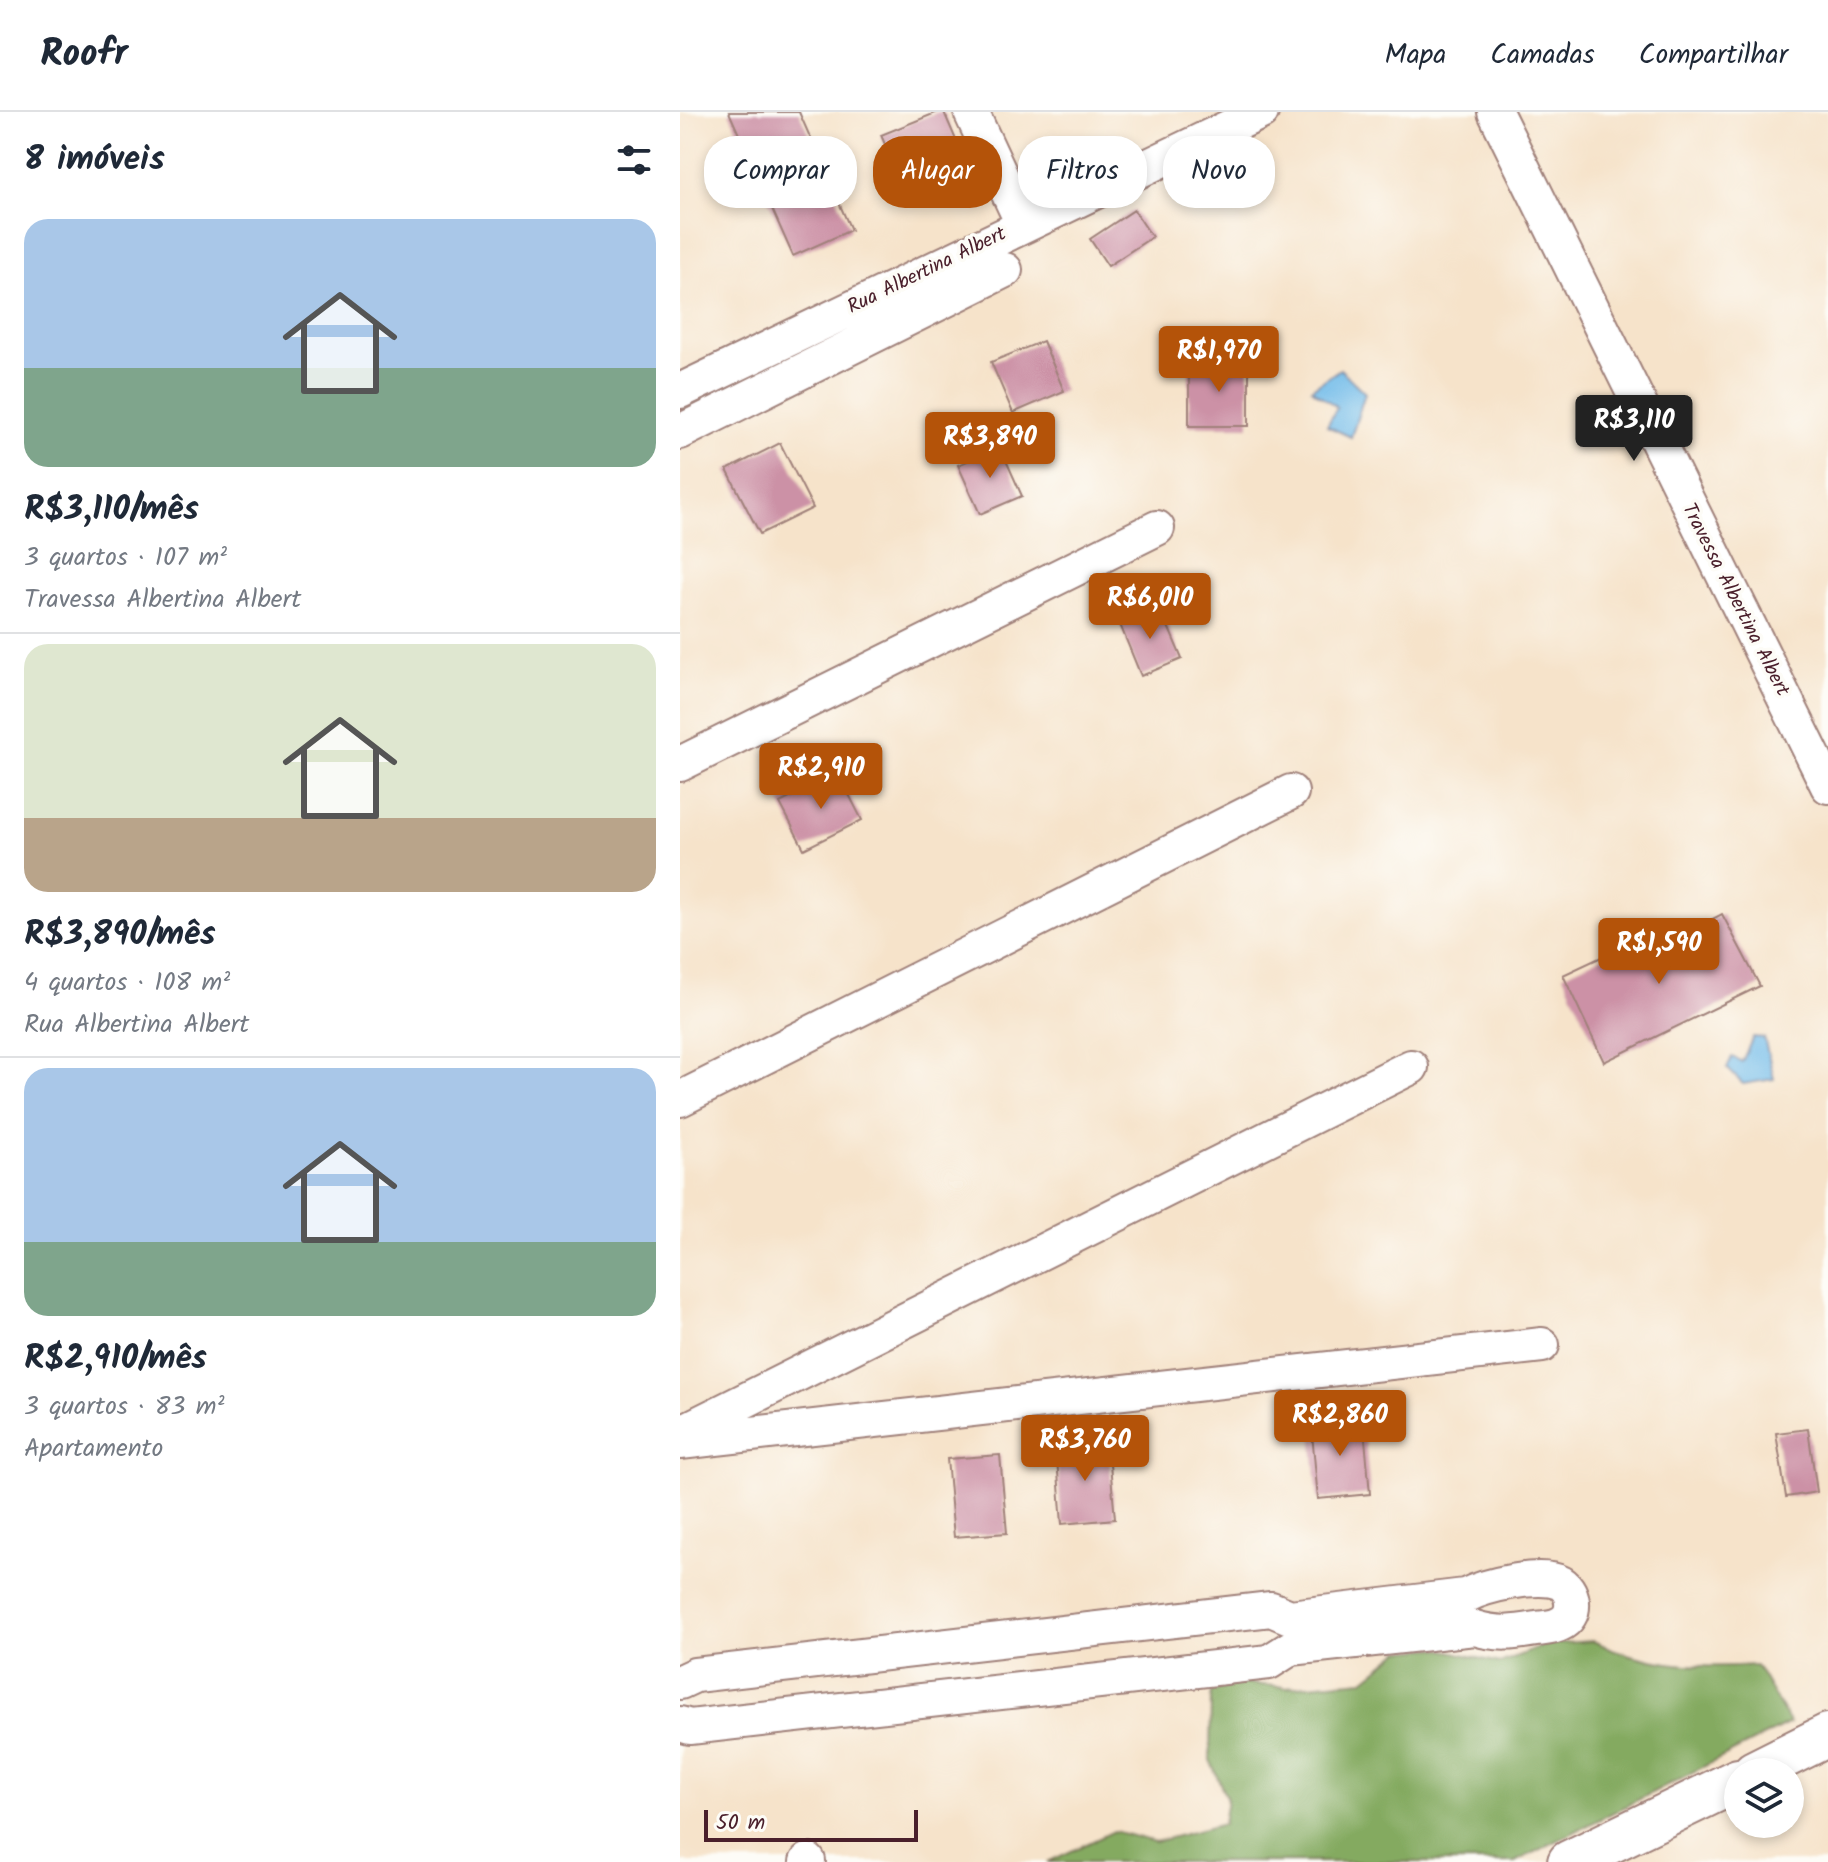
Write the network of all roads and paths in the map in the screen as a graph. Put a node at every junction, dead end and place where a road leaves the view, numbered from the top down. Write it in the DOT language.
graph roads {
  1 [pos="971,112"];
  2 [pos="1261,112"];
  3 [pos="1495,112"];
  4 [pos="1023,224"];
  5 [pos="1005,270"];
  6 [pos="680,391"];
  7 [pos="680,432"];
  8 [pos="1157,528"];
  9 [pos="680,764"];
  10 [pos="1828,786"];
  11 [pos="1291,792"];
  12 [pos="1411,1067"];
  13 [pos="680,1099"];
  14 [pos="1542,1345"];
  15 [pos="680,1433"];
  16 [pos="680,1442"];
  17 [pos="680,1682"];
  18 [pos="680,1724"];
  19 [pos="1828,1735"];
  20 [pos="1782,1758"];
  21 [pos="1724,1787"];
  22 [pos="1569,1862"];
  1 -- 4 [label="street"];
  2 -- 4 [label="street, Rua Albertina Albert"];
  3 -- 10 [label="street, Travessa Albertina Albert"];
  4 -- 6 [label="street, Rua Albertina Albert"];
  5 -- 7 [label="street"];
  8 -- 9 [label="street"];
  11 -- 13 [label="street"];
  12 -- 15 [label="street"];
  14 -- 16 [label="street"];
  17 -- 18 [label="street"];
  19 -- 20 [label="main road"];
  21 -- 22 [label="main road"];
}
